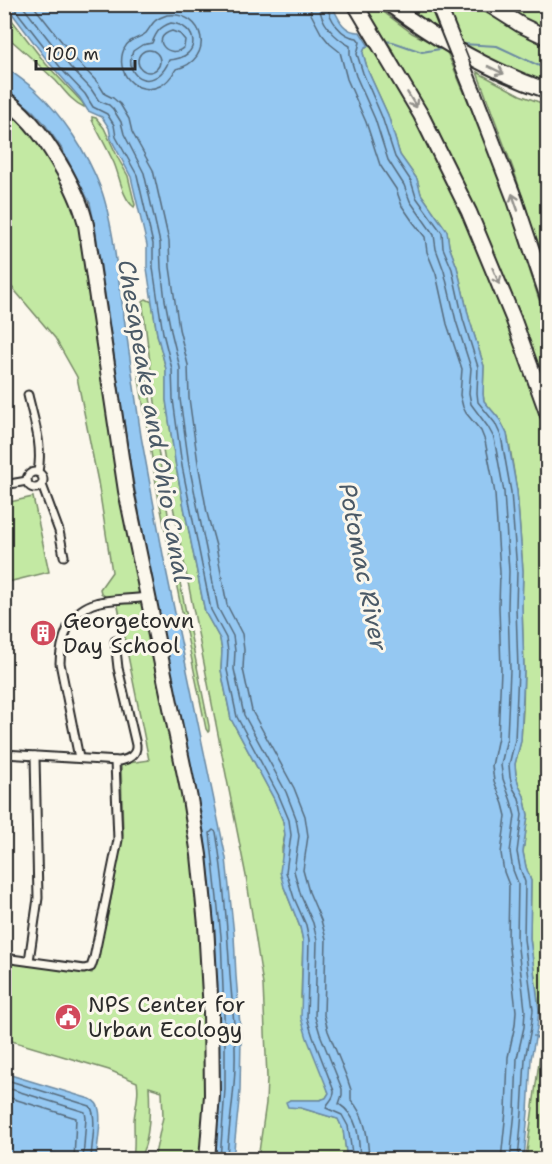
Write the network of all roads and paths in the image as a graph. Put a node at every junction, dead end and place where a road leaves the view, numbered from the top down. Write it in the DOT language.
graph roads {
  1 [pos="355,4"];
  2 [pos="389,4"];
  3 [pos="438,4"];
  4 [pos="488,4"];
  5 [pos="548,38"];
  6 [pos="548,91"];
  7 [pos="4,98"];
  8 [pos="548,297"];
  9 [pos="28,395"];
  10 [pos="548,415"];
  11 [pos="38,472"];
  12 [pos="27,481"];
  13 [pos="42,484"];
  14 [pos="4,485"];
  15 [pos="64,556"];
  16 [pos="147,597"];
  17 [pos="116,641"];
  18 [pos="4,754"];
  19 [pos="35,756"];
  20 [pos="79,758"];
  21 [pos="115,760"];
  22 [pos="4,958"];
  23 [pos="30,961"];
  24 [pos="207,1160"];
  1 -- 10 [label="highway, one-way"];
  2 -- 6 [label="highway, one-way"];
  8 -- 3 [label="highway, one-way, bridge"];
  4 -- 5 [label="highway"];
  7 -- 16 [label="highway"];
  9 -- 11 [label="street"];
  11 -- 12 [label="street"];
  11 -- 13 [label="street"];
  12 -- 13 [label="street"];
  12 -- 14 [label="street"];
  13 -- 15 [label="street"];
  16 -- 20 [label="street"];
  16 -- 24 [label="highway"];
  17 -- 21 [label="street"];
  18 -- 19 [label="street"];
  19 -- 20 [label="street"];
  19 -- 23 [label="street"];
  20 -- 21 [label="street"];
  21 -- 23 [label="street"];
  22 -- 23 [label="street"];
}
